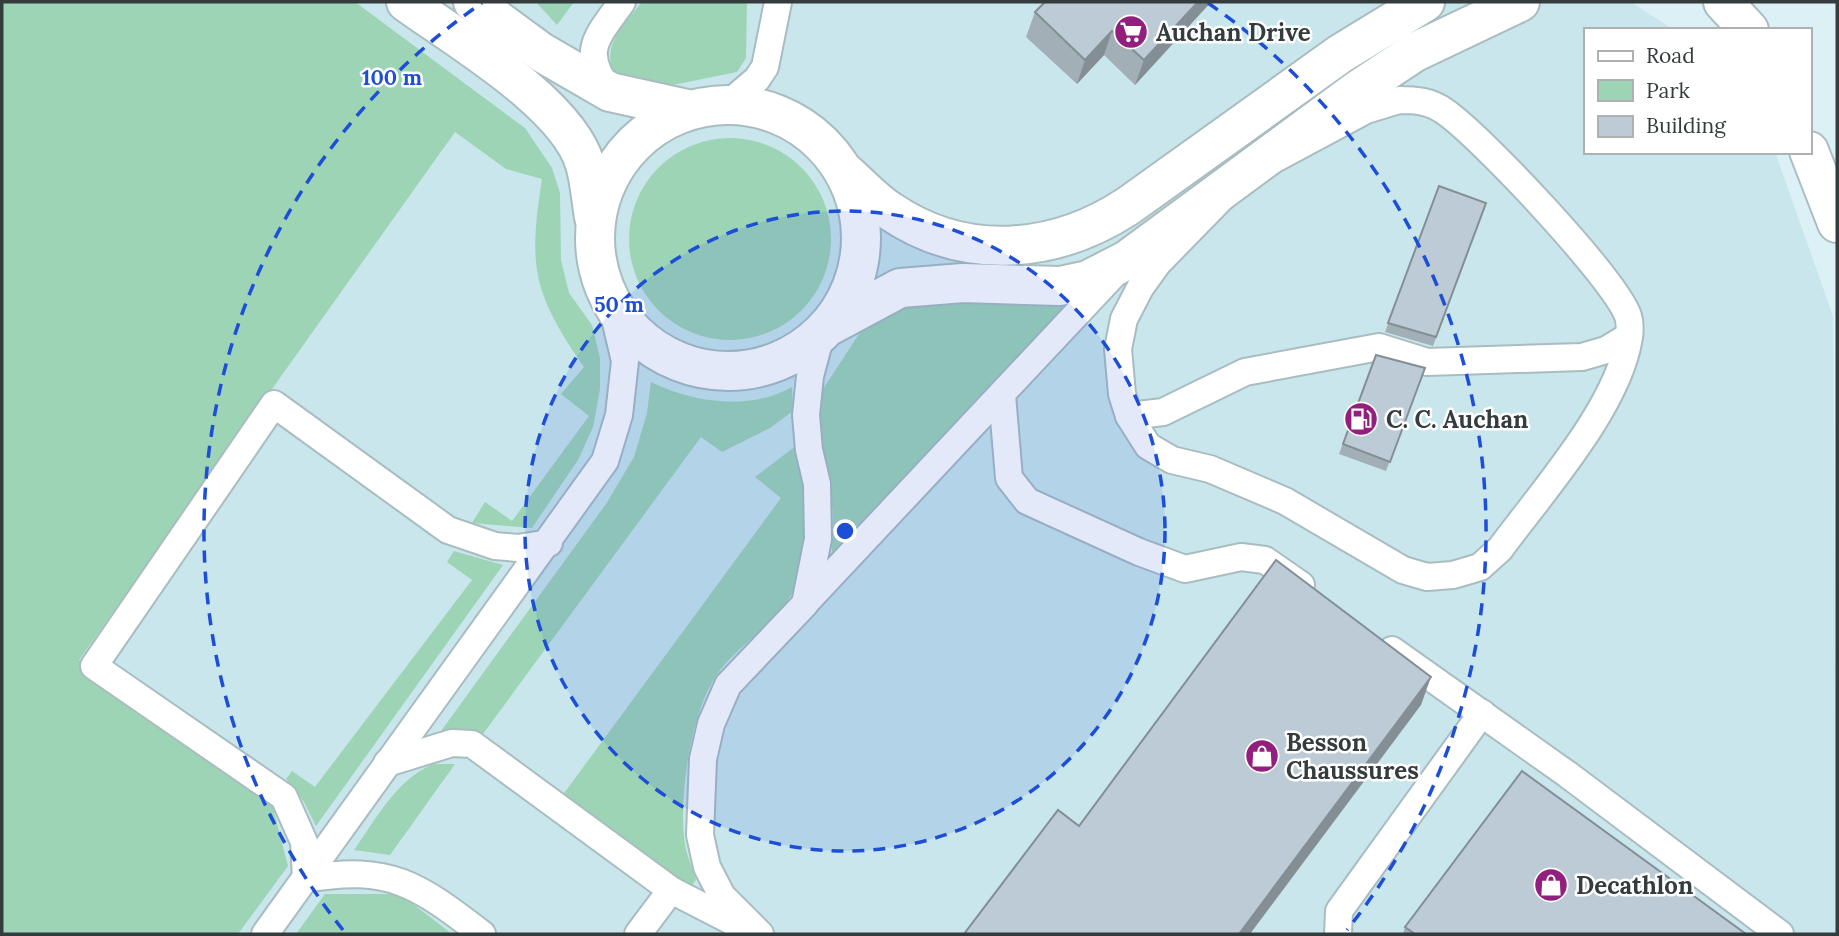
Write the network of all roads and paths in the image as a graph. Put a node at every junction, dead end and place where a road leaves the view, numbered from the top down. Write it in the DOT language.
graph roads {
  1 [pos="406,2"];
  2 [pos="473,2"];
  3 [pos="622,2"];
  4 [pos="778,2"];
  5 [pos="1425,2"];
  6 [pos="1520,2"];
  7 [pos="1723,2"];
  8 [pos="1747,28"];
  9 [pos="610,92"];
  10 [pos="729,103"];
  11 [pos="687,109"];
  12 [pos="1811,154"];
  13 [pos="844,171"];
  14 [pos="1243,176"];
  15 [pos="595,220"];
  16 [pos="1837,223"];
  17 [pos="1127,260"];
  18 [pos="612,306"];
  19 [pos="825,330"];
  20 [pos="1629,336"];
  21 [pos="1002,395"];
  22 [pos="1129,416"];
  23 [pos="549,543"];
  24 [pos="1322,601"];
  25 [pos="805,604"];
  26 [pos="1368,633"];
  27 [pos="1482,713"];
  28 [pos="387,764"];
  29 [pos="306,879"];
  30 [pos="671,890"];
  31 [pos="265,934"];
  32 [pos="482,934"];
  33 [pos="638,934"];
  34 [pos="758,934"];
  35 [pos="1338,934"];
  36 [pos="1780,934"];
  1 -- 15 [label="street"];
  2 -- 9 [label="street"];
  3 -- 9 [label="lane"];
  4 -- 10 [label="lane"];
  5 -- 13 [label="street"];
  6 -- 14 [label="street"];
  7 -- 8 [label="street"];
  9 -- 11 [label="street"];
  10 -- 11 [label="street"];
  10 -- 13 [label="street"];
  11 -- 15 [label="street"];
  12 -- 16 [label="street"];
  13 -- 19 [label="street"];
  14 -- 17 [label="street"];
  14 -- 20 [label="lane"];
  14 -- 22 [label="lane"];
  15 -- 18 [label="street"];
  17 -- 19 [label="street"];
  17 -- 21 [label="lane"];
  18 -- 19 [label="street"];
  18 -- 23 [label="lane"];
  19 -- 25 [label="lane"];
  20 -- 22 [label="lane"];
  20 -- 22 [label="lane"];
  21 -- 24 [label="lane"];
  21 -- 25 [label="lane"];
  23 -- 28 [label="lane"];
  23 -- 29 [label="lane"];
  25 -- 34 [label="lane"];
  26 -- 27 [label="lane"];
  27 -- 35 [label="lane"];
  27 -- 36 [label="lane"];
  28 -- 29 [label="lane"];
  28 -- 30 [label="lane"];
  29 -- 31 [label="lane"];
  29 -- 32 [label="lane"];
  30 -- 33 [label="lane"];
  30 -- 34 [label="lane"];
}
